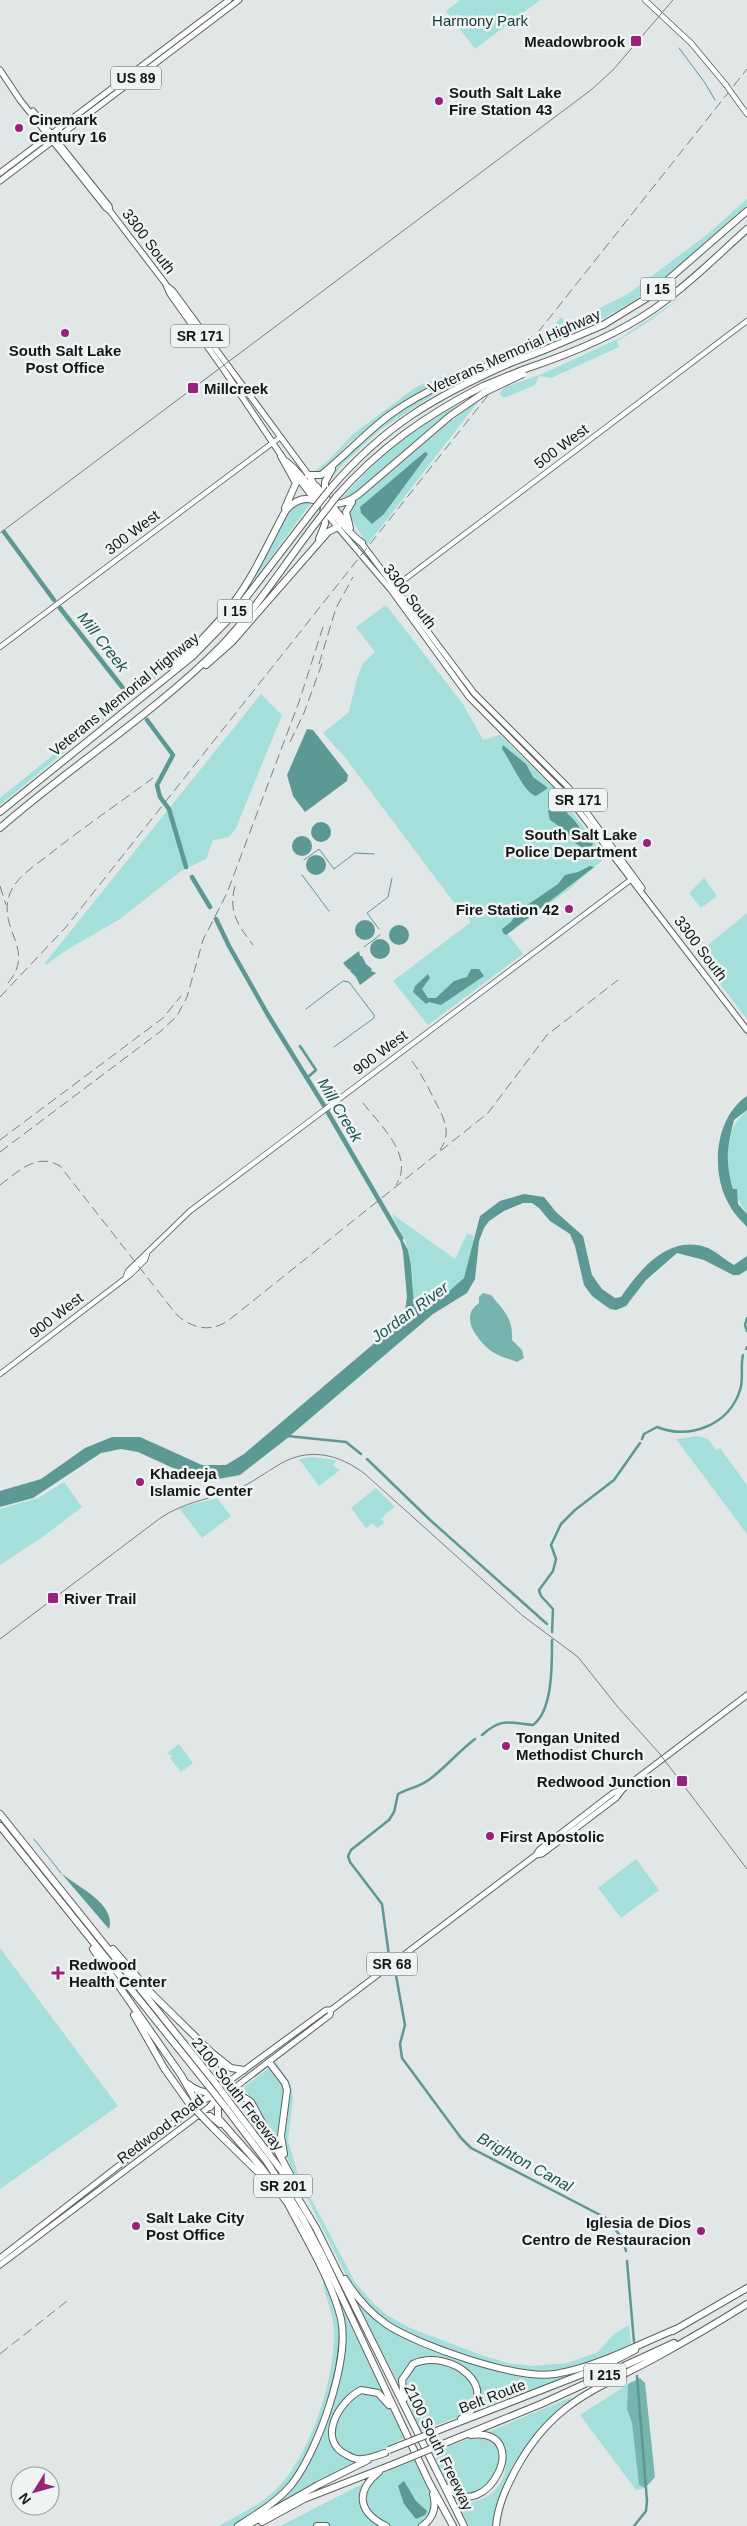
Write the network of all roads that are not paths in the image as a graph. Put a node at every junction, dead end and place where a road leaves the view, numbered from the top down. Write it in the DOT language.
graph roads {
  1 [pos="228,0"];
  2 [pos="239,0"];
  3 [pos="645,0"];
  4 [pos="0,70"];
  5 [pos="747,114"];
  6 [pos="53,137"];
  7 [pos="0,173"];
  8 [pos="0,181"];
  9 [pos="747,211"];
  10 [pos="747,229"];
  11 [pos="167,285"];
  12 [pos="747,322"];
  13 [pos="541,349"];
  14 [pos="234,385"];
  15 [pos="484,389"];
  16 [pos="246,391"];
  17 [pos="364,436"];
  18 [pos="279,438"];
  19 [pos="272,442"];
  20 [pos="282,458"];
  21 [pos="310,477"];
  22 [pos="359,494"];
  23 [pos="324,503"];
  24 [pos="337,526"];
  25 [pos="277,528"];
  26 [pos="350,528"];
  27 [pos="362,543"];
  28 [pos="317,545"];
  29 [pos="393,588"];
  30 [pos="0,647"];
  31 [pos="140,698"];
  32 [pos="149,708"];
  33 [pos="0,812"];
  34 [pos="0,828"];
  35 [pos="633,878"];
  36 [pos="747,1030"];
  37 [pos="0,1374"];
  38 [pos="747,1695"];
  39 [pos="0,1814"];
  40 [pos="0,1826"];
  41 [pos="58,1887"];
  42 [pos="76,1922"];
  43 [pos="119,1987"];
  44 [pos="331,2010"];
  45 [pos="212,2052"];
  46 [pos="269,2062"];
  47 [pos="244,2070"];
  48 [pos="181,2075"];
  49 [pos="230,2080"];
  50 [pos="210,2082"];
  51 [pos="236,2087"];
  52 [pos="220,2093"];
  53 [pos="205,2099"];
  54 [pos="198,2105"];
  55 [pos="228,2106"];
  56 [pos="210,2107"];
  57 [pos="198,2116"];
  58 [pos="228,2131"];
  59 [pos="288,2167"];
  60 [pos="288,2204"];
  61 [pos="316,2228"];
  62 [pos="328,2251"];
  63 [pos="314,2255"];
  64 [pos="0,2258"];
  65 [pos="0,2265"];
  66 [pos="330,2271"];
  67 [pos="747,2288"];
  68 [pos="747,2303"];
  69 [pos="676,2329"];
  70 [pos="406,2410"];
  71 [pos="451,2424"];
  72 [pos="457,2438"];
  73 [pos="411,2444"];
  74 [pos="387,2451"];
  75 [pos="383,2469"];
  76 [pos="429,2482"];
  77 [pos="443,2483"];
  78 [pos="238,2526"];
  79 [pos="246,2526"];
  80 [pos="254,2526"];
  81 [pos="317,2526"];
  82 [pos="326,2526"];
  83 [pos="386,2526"];
  84 [pos="422,2526"];
  85 [pos="453,2526"];
  86 [pos="464,2526"];
  87 [pos="496,2526"];
  1 -- 6 [label="main road, US 89"];
  2 -- 6 [label="main road, US 89"];
  3 -- 5 [label="main road, bridge"];
  4 -- 6 [label="main road, 3300 South / SR 171"];
  6 -- 7 [label="main road, US 89"];
  6 -- 8 [label="main road, US 89"];
  6 -- 11 [label="main road, 3300 South / SR 171"];
  9 -- 13 [label="highway, Veterans Memorial Highway / I 15"];
  10 -- 15 [label="highway, Veterans Memorial Highway / I 15, bridge"];
  11 -- 14 [label="main road, 3300 South / SR 171"];
  11 -- 16 [label="main road, 3300 South / SR 171"];
  12 -- 29 [label="main road, 500 West"];
  13 -- 17 [label="highway"];
  13 -- 31 [label="highway, Veterans Memorial Highway / I 15, bridge"];
  14 -- 16 [label="main road"];
  14 -- 19 [label="main road, 3300 South / SR 171"];
  15 -- 22 [label="highway"];
  15 -- 32 [label="highway, Veterans Memorial Highway / I 15, bridge"];
  16 -- 18 [label="main road, 3300 South / SR 171"];
  17 -- 21 [label="highway"];
  17 -- 23 [label="highway"];
  18 -- 19 [label="main road, 300 West"];
  18 -- 21 [label="main road, 3300 South / SR 171"];
  19 -- 20 [label="main road, 3300 South / SR 171"];
  19 -- 30 [label="main road, 300 West"];
  20 -- 23 [label="highway"];
  20 -- 25 [label="highway"];
  21 -- 23 [label="highway"];
  22 -- 23 [label="highway"];
  22 -- 26 [label="highway"];
  23 -- 24 [label="highway"];
  23 -- 25 [label="highway"];
  23 -- 26 [label="main road, 3300 South / SR 171"];
  23 -- 27 [label="highway"];
  23 -- 28 [label="highway"];
  24 -- 28 [label="highway"];
  24 -- 29 [label="main road, 3300 South / SR 171"];
  25 -- 31 [label="highway"];
  26 -- 27 [label="main road, 3300 South / SR 171"];
  27 -- 29 [label="main road, 3300 South / SR 171"];
  28 -- 32 [label="highway"];
  29 -- 35 [label="main road, 3300 South / SR 171"];
  31 -- 33 [label="highway, Veterans Memorial Highway / I 15"];
  32 -- 34 [label="highway, Veterans Memorial Highway / I 15"];
  35 -- 36 [label="main road, 3300 South / SR 171"];
  35 -- 37 [label="main road, 900 West"];
  38 -- 44 [label="main road, SR 68"];
  39 -- 41 [label="highway, 2100 South Freeway / SR 201"];
  40 -- 42 [label="highway, 2100 South Freeway / SR 201"];
  41 -- 45 [label="highway"];
  41 -- 50 [label="highway, 2100 South Freeway / SR 201"];
  42 -- 43 [label="highway"];
  42 -- 50 [label="highway, 2100 South Freeway / SR 201"];
  43 -- 48 [label="highway"];
  43 -- 63 [label="highway, bridge"];
  44 -- 46 [label="main road, SR 68"];
  44 -- 47 [label="main road, SR 68"];
  45 -- 47 [label="highway"];
  45 -- 52 [label="highway"];
  46 -- 51 [label="main road, SR 68"];
  46 -- 59 [label="highway"];
  47 -- 49 [label="main road, SR 68"];
  48 -- 52 [label="highway"];
  48 -- 54 [label="highway"];
  49 -- 52 [label="highway"];
  50 -- 55 [label="highway, 2100 South Freeway / SR 201, bridge"];
  51 -- 52 [label="highway"];
  52 -- 53 [label="highway"];
  52 -- 56 [label="highway"];
  52 -- 58 [label="highway"];
  52 -- 59 [label="highway"];
  53 -- 54 [label="main road, Redwood Road"];
  54 -- 64 [label="main road, Redwood Road"];
  55 -- 61 [label="highway, 2100 South Freeway / SR 201"];
  55 -- 66 [label="highway, 2100 South Freeway / SR 201"];
  56 -- 57 [label="main road, Redwood Road"];
  57 -- 58 [label="highway"];
  57 -- 65 [label="main road, Redwood Road"];
  58 -- 60 [label="highway"];
  59 -- 61 [label="highway"];
  60 -- 63 [label="highway"];
  60 -- 66 [label="highway"];
  61 -- 62 [label="highway, 2100 South Freeway / SR 201"];
  62 -- 69 [label="highway"];
  62 -- 70 [label="highway, 2100 South Freeway / SR 201"];
  63 -- 78 [label="highway"];
  66 -- 73 [label="highway, 2100 South Freeway / SR 201"];
  67 -- 69 [label="highway, Belt Route / I 215"];
  68 -- 72 [label="highway, Belt Route / I 215"];
  68 -- 87 [label="highway"];
  69 -- 71 [label="highway, Belt Route / I 215"];
  70 -- 71 [label="highway"];
  70 -- 77 [label="highway, 2100 South Freeway / SR 201"];
  71 -- 74 [label="highway, Belt Route / I 215, bridge"];
  72 -- 75 [label="highway, Belt Route / I 215, bridge"];
  72 -- 77 [label="highway"];
  73 -- 74 [label="highway"];
  73 -- 76 [label="highway, 2100 South Freeway / SR 201"];
  74 -- 79 [label="highway, Belt Route / I 215"];
  75 -- 80 [label="highway, Belt Route / I 215"];
  75 -- 83 [label="highway"];
  76 -- 84 [label="highway"];
  76 -- 85 [label="highway, 2100 South Freeway / SR 201"];
  77 -- 86 [label="highway, 2100 South Freeway / SR 201"];
  81 -- 82 [label="highway"];
}
